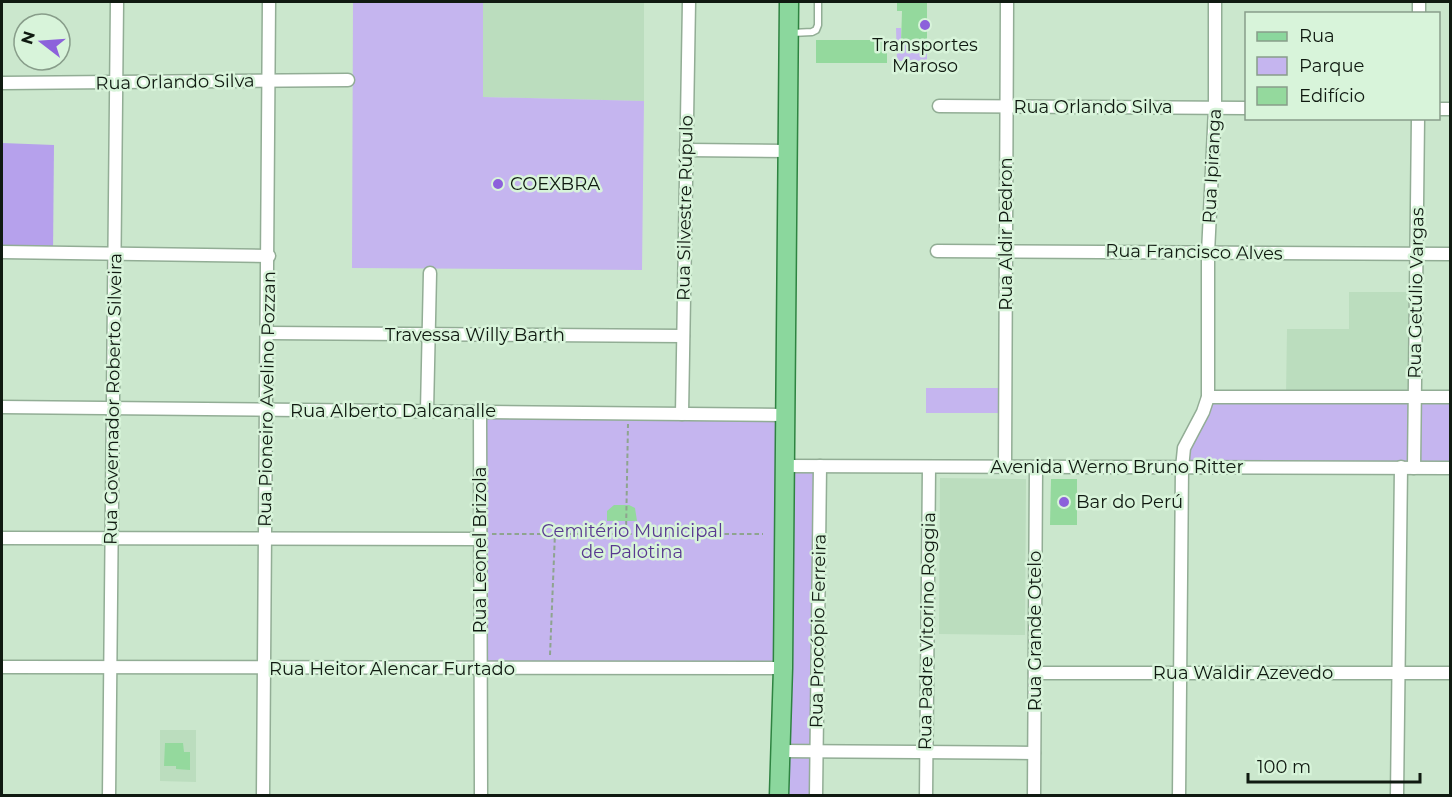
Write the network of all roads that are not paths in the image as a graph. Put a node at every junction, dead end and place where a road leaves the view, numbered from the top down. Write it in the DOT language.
graph roads {
  1 [pos="117,2"];
  2 [pos="269,2"];
  3 [pos="689,2"];
  4 [pos="789,2"];
  5 [pos="818,2"];
  6 [pos="1007,2"];
  7 [pos="1215,2"];
  8 [pos="789,33"];
  9 [pos="348,80"];
  10 [pos="269,81"];
  11 [pos="2,83"];
  12 [pos="116,83"];
  13 [pos="939,106"];
  14 [pos="1006,107"];
  15 [pos="1215,108"];
  16 [pos="1245,108"];
  17 [pos="1418,120"];
  18 [pos="686,150"];
  19 [pos="787,151"];
  20 [pos="1005,250"];
  21 [pos="937,251"];
  22 [pos="2,252"];
  23 [pos="1208,253"];
  24 [pos="115,254"];
  25 [pos="1416,254"];
  26 [pos="1450,254"];
  27 [pos="269,256"];
  28 [pos="430,273"];
  29 [pos="268,333"];
  30 [pos="428,335"];
  31 [pos="683,336"];
  32 [pos="1208,397"];
  33 [pos="1415,397"];
  34 [pos="1450,397"];
  35 [pos="2,407"];
  36 [pos="113,408"];
  37 [pos="267,410"];
  38 [pos="427,411"];
  39 [pos="480,411"];
  40 [pos="682,414"];
  41 [pos="784,415"];
  42 [pos="784,465"];
  43 [pos="820,466"];
  44 [pos="929,466"];
  45 [pos="1005,466"];
  46 [pos="1036,467"];
  47 [pos="1401,467"];
  48 [pos="1182,468"];
  49 [pos="1414,468"];
  50 [pos="1450,468"];
  51 [pos="2,538"];
  52 [pos="112,538"];
  53 [pos="266,538"];
  54 [pos="480,539"];
  55 [pos="2,667"];
  56 [pos="111,667"];
  57 [pos="264,668"];
  58 [pos="783,668"];
  59 [pos="479,669"];
  60 [pos="1035,673"];
  61 [pos="1180,673"];
  62 [pos="1398,673"];
  63 [pos="1450,673"];
  64 [pos="781,751"];
  65 [pos="817,752"];
  66 [pos="926,752"];
  67 [pos="1034,753"];
  68 [pos="110,795"];
  69 [pos="263,795"];
  70 [pos="481,795"];
  71 [pos="779,795"];
  72 [pos="816,795"];
  73 [pos="926,795"];
  74 [pos="1034,795"];
  75 [pos="1179,795"];
  76 [pos="1397,795"];
  1 -- 12 [label="street, Rua Governador Roberto Silveira"];
  2 -- 10 [label="street, Rua Pioneiro Avelino Pozzan"];
  3 -- 18 [label="street, Rua Silvestre Rúpulo"];
  4 -- 8 [label="main road"];
  5 -- 8 [label="lane"];
  6 -- 14 [label="street, Rua Aldir Pedron"];
  7 -- 15 [label="street, Rua Ipiranga"];
  8 -- 19 [label="main road"];
  9 -- 10 [label="street, Rua Orlando Silva"];
  10 -- 12 [label="street, Rua Orlando Silva"];
  10 -- 27 [label="street, Rua Pioneiro Avelino Pozzan"];
  11 -- 12 [label="street, Rua Orlando Silva"];
  12 -- 24 [label="street, Rua Governador Roberto Silveira"];
  13 -- 14 [label="street, Rua Orlando Silva"];
  14 -- 15 [label="street, Rua Orlando Silva"];
  14 -- 20 [label="street, Rua Aldir Pedron"];
  15 -- 16 [label="street, Rua Orlando Silva"];
  15 -- 23 [label="street, Rua Ipiranga"];
  17 -- 25 [label="street, Rua Getúlio Vargas"];
  18 -- 19 [label="street"];
  18 -- 31 [label="street, Rua Silvestre Rúpulo"];
  19 -- 41 [label="main road"];
  20 -- 21 [label="street, Rua Francisco Alves"];
  20 -- 23 [label="street, Rua Francisco Alves"];
  20 -- 45 [label="street, Rua Aldir Pedron"];
  22 -- 24 [label="street"];
  23 -- 25 [label="street, Rua Francisco Alves"];
  23 -- 32 [label="street, Rua Ipiranga"];
  24 -- 27 [label="street"];
  24 -- 36 [label="street, Rua Governador Roberto Silveira"];
  25 -- 26 [label="street, Rua Francisco Alves"];
  25 -- 33 [label="street, Rua Getúlio Vargas"];
  27 -- 29 [label="street, Rua Pioneiro Avelino Pozzan"];
  28 -- 30 [label="street"];
  29 -- 30 [label="street, Travessa Willy Barth"];
  29 -- 37 [label="street, Rua Pioneiro Avelino Pozzan"];
  30 -- 31 [label="street, Travessa Willy Barth"];
  30 -- 38 [label="street"];
  31 -- 40 [label="street, Rua Silvestre Rúpulo"];
  32 -- 33 [label="street"];
  32 -- 48 [label="street, Rua Ipiranga"];
  33 -- 34 [label="street"];
  33 -- 49 [label="street, Rua Getúlio Vargas"];
  35 -- 36 [label="street, Rua Alberto Dalcanalle"];
  36 -- 37 [label="street, Rua Alberto Dalcanalle"];
  36 -- 52 [label="street, Rua Governador Roberto Silveira"];
  37 -- 38 [label="street, Rua Alberto Dalcanalle"];
  37 -- 53 [label="street, Rua Pioneiro Avelino Pozzan"];
  38 -- 39 [label="street, Rua Alberto Dalcanalle"];
  39 -- 40 [label="street, Rua Alberto Dalcanalle"];
  39 -- 54 [label="street, Rua Leonel Brizola"];
  40 -- 41 [label="street, Rua Alberto Dalcanalle"];
  41 -- 42 [label="main road"];
  42 -- 43 [label="street, Avenida Werno Bruno Ritter"];
  42 -- 58 [label="main road"];
  43 -- 44 [label="street, Avenida Werno Bruno Ritter"];
  43 -- 65 [label="street, Rua Procópio Ferreira"];
  44 -- 45 [label="street, Avenida Werno Bruno Ritter"];
  44 -- 66 [label="street, Rua Padre Vitorino Roggia"];
  45 -- 46 [label="street, Avenida Werno Bruno Ritter"];
  46 -- 48 [label="street, Avenida Werno Bruno Ritter"];
  46 -- 60 [label="street, Rua Grande Otelo"];
  47 -- 48 [label="street, Avenida Werno Bruno Ritter"];
  47 -- 49 [label="street, Avenida Werno Bruno Ritter"];
  47 -- 62 [label="street"];
  48 -- 61 [label="street, Rua Ipiranga"];
  49 -- 50 [label="street, Avenida Werno Bruno Ritter"];
  51 -- 52 [label="street"];
  52 -- 53 [label="street"];
  52 -- 56 [label="street, Rua Governador Roberto Silveira"];
  53 -- 54 [label="street"];
  53 -- 57 [label="street, Rua Pioneiro Avelino Pozzan"];
  54 -- 59 [label="street, Rua Leonel Brizola"];
  55 -- 56 [label="street, Rua Heitor Alencar Furtado"];
  56 -- 57 [label="street, Rua Heitor Alencar Furtado"];
  56 -- 68 [label="street, Rua Governador Roberto Silveira"];
  57 -- 59 [label="street, Rua Heitor Alencar Furtado"];
  57 -- 69 [label="street, Rua Pioneiro Avelino Pozzan"];
  58 -- 59 [label="street, Rua Heitor Alencar Furtado"];
  58 -- 64 [label="main road"];
  59 -- 70 [label="street, Rua Leonel Brizola"];
  60 -- 61 [label="street, Rua Waldir Azevedo"];
  60 -- 67 [label="street, Rua Grande Otelo"];
  61 -- 62 [label="street, Rua Waldir Azevedo"];
  61 -- 75 [label="street, Rua Ipiranga"];
  62 -- 63 [label="street, Rua Waldir Azevedo"];
  62 -- 76 [label="street"];
  64 -- 65 [label="street"];
  64 -- 71 [label="main road"];
  65 -- 66 [label="street"];
  65 -- 72 [label="street, Rua Procópio Ferreira"];
  66 -- 67 [label="street"];
  66 -- 73 [label="street, Rua Padre Vitorino Roggia"];
  67 -- 74 [label="street, Rua Grande Otelo"];
}
